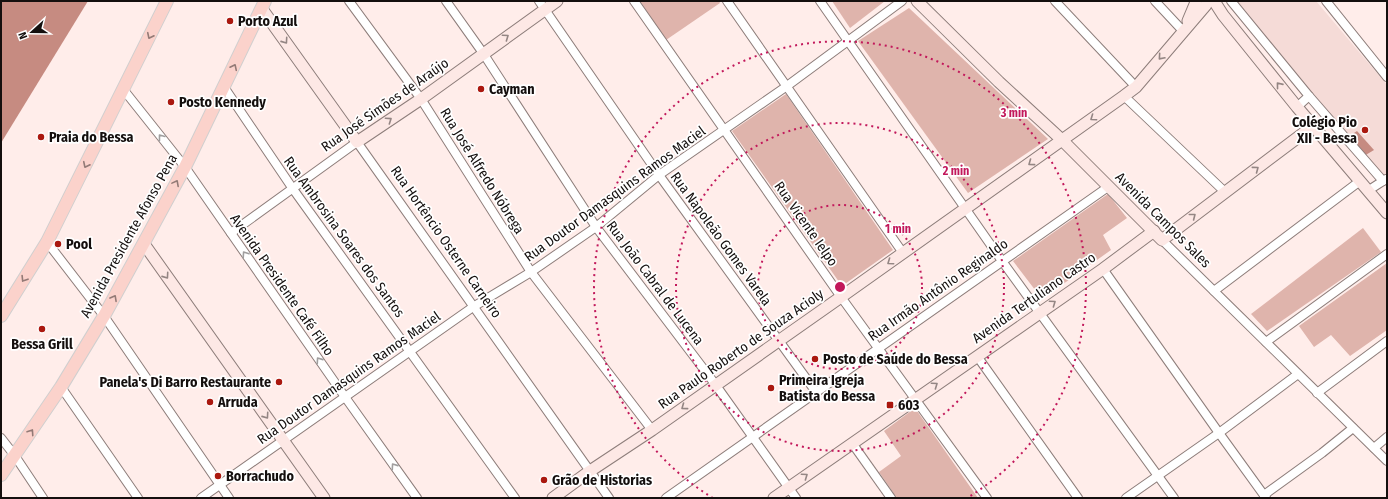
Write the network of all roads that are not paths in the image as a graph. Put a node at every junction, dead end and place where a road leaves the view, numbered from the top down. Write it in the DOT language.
graph roads {
  1 [pos="167,1"];
  2 [pos="349,1"];
  3 [pos="446,1"];
  4 [pos="556,1"];
  5 [pos="634,1"];
  6 [pos="727,1"];
  7 [pos="820,1"];
  8 [pos="902,1"];
  9 [pos="917,1"];
  10 [pos="1055,1"];
  11 [pos="1155,1"];
  12 [pos="1231,1"];
  13 [pos="1326,1"];
  14 [pos="1205,2"];
  15 [pos="263,4"];
  16 [pos="542,5"];
  17 [pos="1185,29"];
  18 [pos="849,40"];
  19 [pos="483,53"];
  20 [pos="1387,77"];
  21 [pos="787,86"];
  22 [pos="224,87"];
  23 [pos="1136,87"];
  24 [pos="123,89"];
  25 [pos="1124,96"];
  26 [pos="1309,96"];
  27 [pos="421,99"];
  28 [pos="1297,107"];
  29 [pos="1313,126"];
  30 [pos="724,129"];
  31 [pos="1062,140"];
  32 [pos="357,142"];
  33 [pos="185,167"];
  34 [pos="659,175"];
  35 [pos="1385,179"];
  36 [pos="1360,181"];
  37 [pos="1108,187"];
  38 [pos="293,189"];
  39 [pos="1369,190"];
  40 [pos="1225,192"];
  41 [pos="966,209"];
  42 [pos="1387,213"];
  43 [pos="596,227"];
  44 [pos="1154,231"];
  45 [pos="231,233"];
  46 [pos="1162,240"];
  47 [pos="47,242"];
  48 [pos="144,244"];
  49 [pos="903,253"];
  50 [pos="1387,254"];
  51 [pos="1002,261"];
  52 [pos="1102,269"];
  53 [pos="531,272"];
  54 [pos="1214,291"];
  55 [pos="841,297"];
  56 [pos="473,307"];
  57 [pos="1039,313"];
  58 [pos="1,316"];
  59 [pos="104,316"];
  60 [pos="778,340"];
  61 [pos="1387,341"];
  62 [pos="1266,342"];
  63 [pos="879,348"];
  64 [pos="410,351"];
  65 [pos="978,356"];
  66 [pos="1298,374"];
  67 [pos="715,384"];
  68 [pos="61,387"];
  69 [pos="816,392"];
  70 [pos="1317,393"];
  71 [pos="345,397"];
  72 [pos="915,399"];
  73 [pos="1353,428"];
  74 [pos="652,430"];
  75 [pos="1219,433"];
  76 [pos="1387,437"];
  77 [pos="1,438"];
  78 [pos="753,438"];
  79 [pos="283,440"];
  80 [pos="852,443"];
  81 [pos="1374,448"];
  82 [pos="15,456"];
  83 [pos="1387,461"];
  84 [pos="590,471"];
  85 [pos="1,475"];
  86 [pos="1158,476"];
  87 [pos="220,484"];
  88 [pos="788,488"];
  89 [pos="1265,496"];
  90 [pos="43,498"];
  91 [pos="138,498"];
  92 [pos="201,498"];
  93 [pos="229,498"];
  94 [pos="324,498"];
  95 [pos="417,498"];
  96 [pos="515,498"];
  97 [pos="553,498"];
  98 [pos="609,498"];
  99 [pos="666,498"];
  100 [pos="774,498"];
  101 [pos="796,498"];
  102 [pos="891,498"];
  103 [pos="987,498"];
  104 [pos="1078,498"];
  105 [pos="1126,498"];
  106 [pos="1174,498"];
  1 -- 24 [label="main road, one-way"];
  2 -- 27 [label="street, Rua José Alfredo Nóbrega"];
  3 -- 19 [label="street, Rua João Cabral de Lucena"];
  4 -- 16 [label="street, Rua José Simões de Araújo"];
  5 -- 30 [label="street, Rua Vicente Ielpo"];
  6 -- 21 [label="street"];
  7 -- 18 [label="street"];
  8 -- 18 [label="street, Rua Doutor Damasquins Ramos Maciel"];
  9 -- 31 [label="street, Avenida Campos Sales"];
  10 -- 23 [label="street"];
  11 -- 17 [label="street"];
  12 -- 26 [label="street"];
  13 -- 20 [label="street"];
  14 -- 17 [label="street, Rua Paulo Roberto de Souza Acioly"];
  28 -- 14 [label="street, one-way"];
  22 -- 15 [label="main road, Avenida Presidente Afonso Pena, one-way"];
  15 -- 32 [label="street, Rua Hortêncio Osterne Carneiro, one-way"];
  19 -- 16 [label="street, Rua José Simões de Araújo, one-way"];
  16 -- 34 [label="street, Rua Napoleão Gomes Varela"];
  17 -- 23 [label="street, Rua Paulo Roberto de Souza Acioly, one-way"];
  18 -- 21 [label="street, Rua Doutor Damasquins Ramos Maciel"];
  18 -- 41 [label="street"];
  19 -- 27 [label="street, Rua José Simões de Araújo"];
  19 -- 43 [label="street, Rua João Cabral de Lucena"];
  21 -- 30 [label="street, Rua Doutor Damasquins Ramos Maciel"];
  21 -- 49 [label="street"];
  22 -- 33 [label="main road, Avenida Presidente Afonso Pena"];
  22 -- 38 [label="street, Rua Ambrosina Soares dos Santos"];
  23 -- 25 [label="street, Rua Paulo Roberto de Souza Acioly"];
  33 -- 24 [label="street, Avenida Presidente Café Filho, one-way"];
  24 -- 47 [label="main road, one-way"];
  25 -- 31 [label="street, Rua Paulo Roberto de Souza Acioly, one-way"];
  25 -- 40 [label="street"];
  26 -- 28 [label="street"];
  26 -- 35 [label="street"];
  32 -- 27 [label="street, Rua José Simões de Araújo, one-way"];
  27 -- 53 [label="street, Rua José Alfredo Nóbrega"];
  28 -- 29 [label="street"];
  29 -- 36 [label="street"];
  40 -- 29 [label="street, one-way"];
  30 -- 34 [label="street, Rua Doutor Damasquins Ramos Maciel"];
  30 -- 55 [label="street, Rua Vicente Ielpo"];
  31 -- 37 [label="street, Avenida Campos Sales"];
  31 -- 41 [label="street, Rua Paulo Roberto de Souza Acioly, one-way"];
  32 -- 38 [label="street, Rua José Simões de Araújo"];
  32 -- 56 [label="street, Rua Hortêncio Osterne Carneiro"];
  33 -- 45 [label="street, Avenida Presidente Café Filho"];
  48 -- 33 [label="main road, Avenida Presidente Afonso Pena, one-way"];
  34 -- 43 [label="street, Rua Doutor Damasquins Ramos Maciel"];
  34 -- 60 [label="street, Rua Napoleão Gomes Varela"];
  35 -- 39 [label="street"];
  36 -- 39 [label="street"];
  36 -- 54 [label="street"];
  37 -- 44 [label="street, Avenida Campos Sales"];
  37 -- 51 [label="street, Rua Irmão Antônio Reginaldo"];
  38 -- 45 [label="street, Rua José Simões de Araújo"];
  38 -- 64 [label="street, Rua Ambrosina Soares dos Santos"];
  39 -- 42 [label="street"];
  46 -- 40 [label="street, one-way"];
  41 -- 49 [label="street, Rua Paulo Roberto de Souza Acioly"];
  41 -- 51 [label="street"];
  43 -- 53 [label="street, Rua Doutor Damasquins Ramos Maciel"];
  43 -- 67 [label="street, Rua João Cabral de Lucena"];
  44 -- 46 [label="street, Avenida Campos Sales"];
  44 -- 52 [label="street, Avenida Tertuliano Castro"];
  71 -- 45 [label="street, Avenida Presidente Café Filho, one-way"];
  46 -- 54 [label="street, Avenida Campos Sales"];
  47 -- 58 [label="main road, one-way"];
  47 -- 59 [label="street"];
  59 -- 48 [label="main road, Avenida Presidente Afonso Pena, one-way"];
  48 -- 79 [label="street, one-way"];
  49 -- 55 [label="street, Rua Paulo Roberto de Souza Acioly, one-way"];
  50 -- 62 [label="street"];
  51 -- 57 [label="street"];
  51 -- 63 [label="street, Rua Irmão Antônio Reginaldo"];
  57 -- 52 [label="street, Avenida Tertuliano Castro, one-way"];
  52 -- 75 [label="street"];
  53 -- 56 [label="street, Rua Doutor Damasquins Ramos Maciel"];
  53 -- 74 [label="street, Rua José Alfredo Nóbrega"];
  54 -- 62 [label="street, Avenida Campos Sales"];
  55 -- 60 [label="street, Rua Paulo Roberto de Souza Acioly"];
  55 -- 63 [label="street, Rua Vicente Ielpo"];
  56 -- 64 [label="street, Rua Doutor Damasquins Ramos Maciel"];
  56 -- 84 [label="street, Rua Hortêncio Osterne Carneiro"];
  57 -- 65 [label="street, Avenida Tertuliano Castro"];
  57 -- 86 [label="street"];
  59 -- 68 [label="main road, Avenida Presidente Afonso Pena"];
  59 -- 87 [label="street"];
  60 -- 67 [label="street, Rua Paulo Roberto de Souza Acioly"];
  60 -- 69 [label="street, Rua Napoleão Gomes Varela"];
  61 -- 70 [label="street"];
  62 -- 66 [label="street, Avenida Campos Sales"];
  63 -- 69 [label="street, Rua Irmão Antônio Reginaldo"];
  63 -- 72 [label="street, Rua Vicente Ielpo"];
  64 -- 71 [label="street, Rua Doutor Damasquins Ramos Maciel"];
  64 -- 96 [label="street, Rua Ambrosina Soares dos Santos"];
  72 -- 65 [label="street, Avenida Tertuliano Castro, one-way"];
  65 -- 104 [label="street"];
  66 -- 70 [label="street, Avenida Campos Sales"];
  66 -- 75 [label="street"];
  67 -- 74 [label="street, Rua Paulo Roberto de Souza Acioly, one-way"];
  67 -- 78 [label="street, Rua João Cabral de Lucena"];
  82 -- 68 [label="main road, Avenida Presidente Afonso Pena, one-way"];
  68 -- 91 [label="street"];
  69 -- 78 [label="street, Rua Irmão Antônio Reginaldo"];
  70 -- 73 [label="street, Avenida Campos Sales"];
  71 -- 79 [label="street, Rua Doutor Damasquins Ramos Maciel"];
  95 -- 71 [label="street, Avenida Presidente Café Filho, one-way"];
  72 -- 80 [label="street, Avenida Tertuliano Castro"];
  72 -- 103 [label="street, Rua Vicente Ielpo"];
  73 -- 81 [label="street, Avenida Campos Sales"];
  73 -- 89 [label="street"];
  74 -- 84 [label="street, Rua Paulo Roberto de Souza Acioly"];
  75 -- 86 [label="street"];
  75 -- 89 [label="street"];
  76 -- 81 [label="street"];
  77 -- 82 [label="street"];
  78 -- 88 [label="street, Rua João Cabral de Lucena"];
  78 -- 99 [label="street, Rua Irmão Antônio Reginaldo"];
  79 -- 87 [label="street, Rua Doutor Damasquins Ramos Maciel"];
  79 -- 94 [label="street"];
  88 -- 80 [label="street, Avenida Tertuliano Castro, one-way"];
  80 -- 102 [label="street"];
  81 -- 83 [label="street, Avenida Campos Sales"];
  82 -- 85 [label="main road, Avenida Presidente Afonso Pena"];
  82 -- 90 [label="street"];
  84 -- 97 [label="street, Rua Paulo Roberto de Souza Acioly"];
  84 -- 98 [label="street, Rua Hortêncio Osterne Carneiro"];
  86 -- 105 [label="street"];
  86 -- 106 [label="street"];
  87 -- 92 [label="street, Rua Doutor Damasquins Ramos Maciel"];
  87 -- 93 [label="street"];
  88 -- 100 [label="street, Avenida Tertuliano Castro"];
  88 -- 101 [label="street, Rua João Cabral de Lucena"];
}
